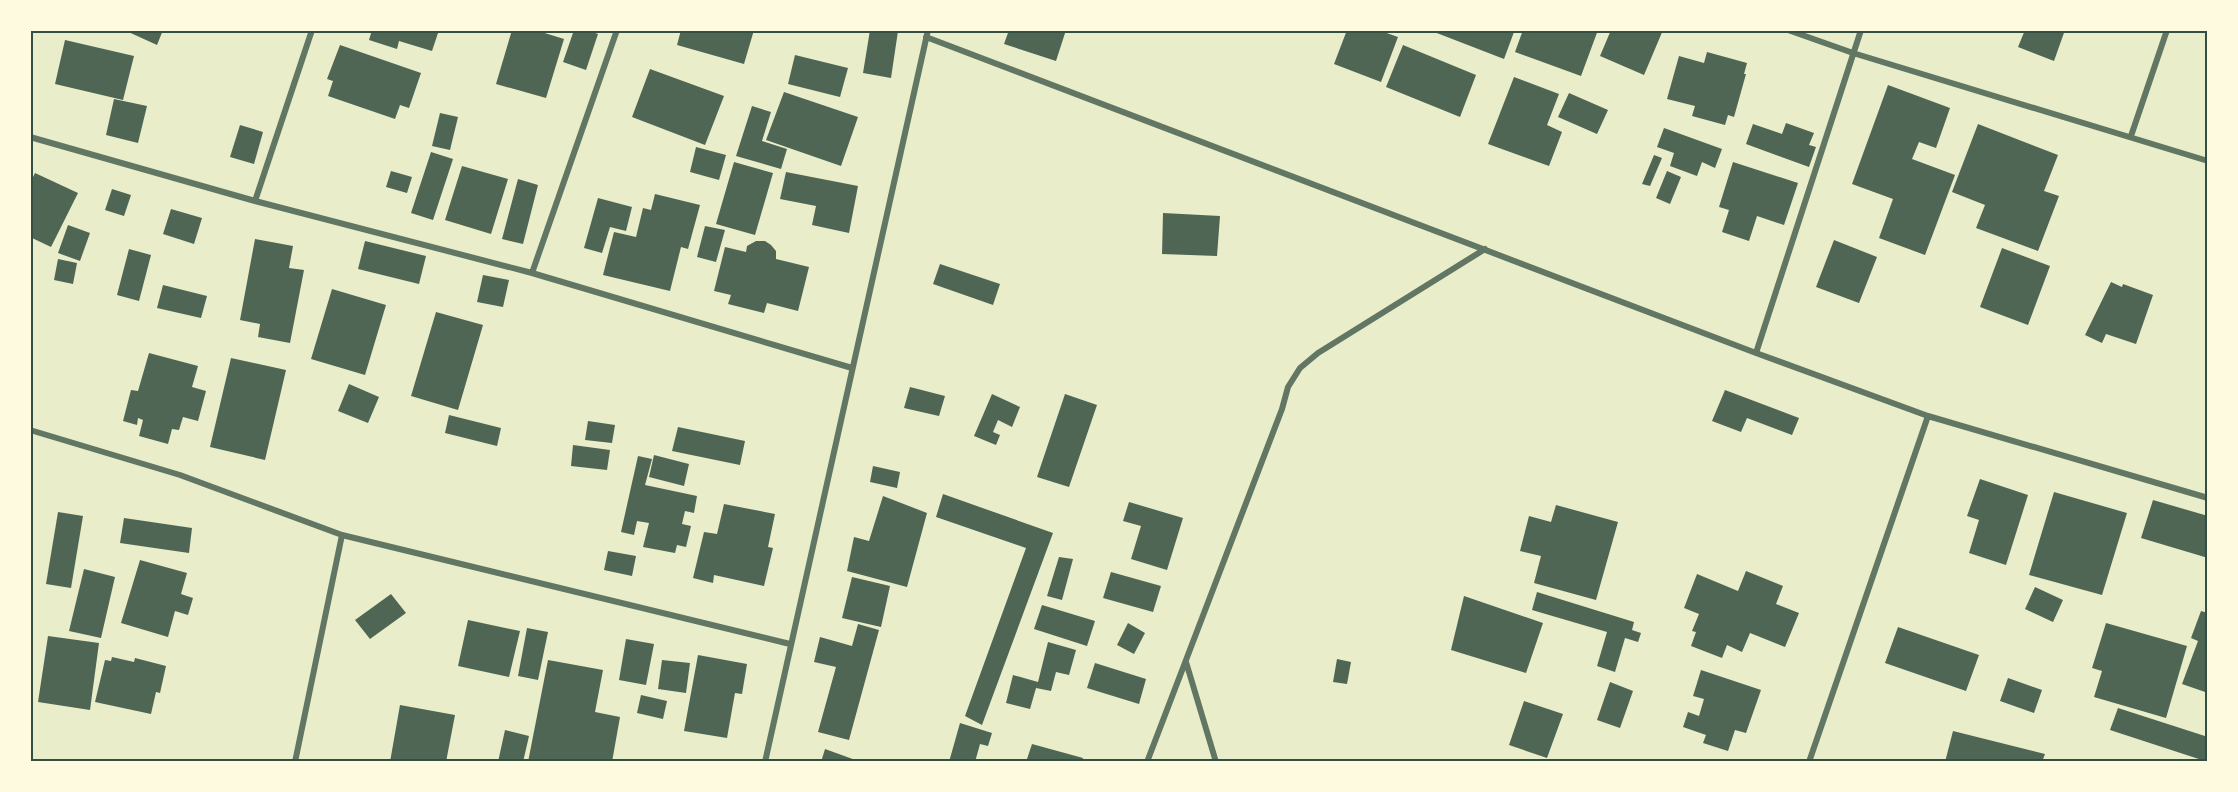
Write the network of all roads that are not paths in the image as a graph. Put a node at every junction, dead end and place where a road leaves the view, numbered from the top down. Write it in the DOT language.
graph roads {
  1 [pos="312,30"];
  2 [pos="616,30"];
  3 [pos="1788,30"];
  4 [pos="1861,30"];
  5 [pos="2167,30"];
  6 [pos="927,33"];
  7 [pos="1853,53"];
  8 [pos="2131,136"];
  9 [pos="30,137"];
  10 [pos="2208,160"];
  11 [pos="255,201"];
  12 [pos="1485,249"];
  13 [pos="531,273"];
  14 [pos="1756,353"];
  15 [pos="852,368"];
  16 [pos="1928,416"];
  17 [pos="30,430"];
  18 [pos="2208,498"];
  19 [pos="342,535"];
  20 [pos="790,644"];
  21 [pos="1186,662"];
  22 [pos="295,762"];
  23 [pos="765,762"];
  24 [pos="1148,762"];
  25 [pos="1216,762"];
  26 [pos="1809,762"];
  1 -- 11 [label="street"];
  2 -- 13 [label="street"];
  3 -- 7 [label="street"];
  4 -- 7 [label="street"];
  5 -- 8 [label="street"];
  6 -- 12 [label="street"];
  6 -- 15 [label="street"];
  7 -- 8 [label="street"];
  7 -- 14 [label="street"];
  8 -- 10 [label="street"];
  9 -- 11 [label="street"];
  11 -- 13 [label="street"];
  12 -- 14 [label="street"];
  12 -- 21 [label="street"];
  13 -- 15 [label="street"];
  14 -- 16 [label="street"];
  15 -- 20 [label="street"];
  16 -- 18 [label="street"];
  16 -- 26 [label="street"];
  17 -- 19 [label="street"];
  19 -- 20 [label="street"];
  19 -- 22 [label="street"];
  20 -- 23 [label="street"];
  21 -- 24 [label="street"];
  21 -- 25 [label="street"];
}
